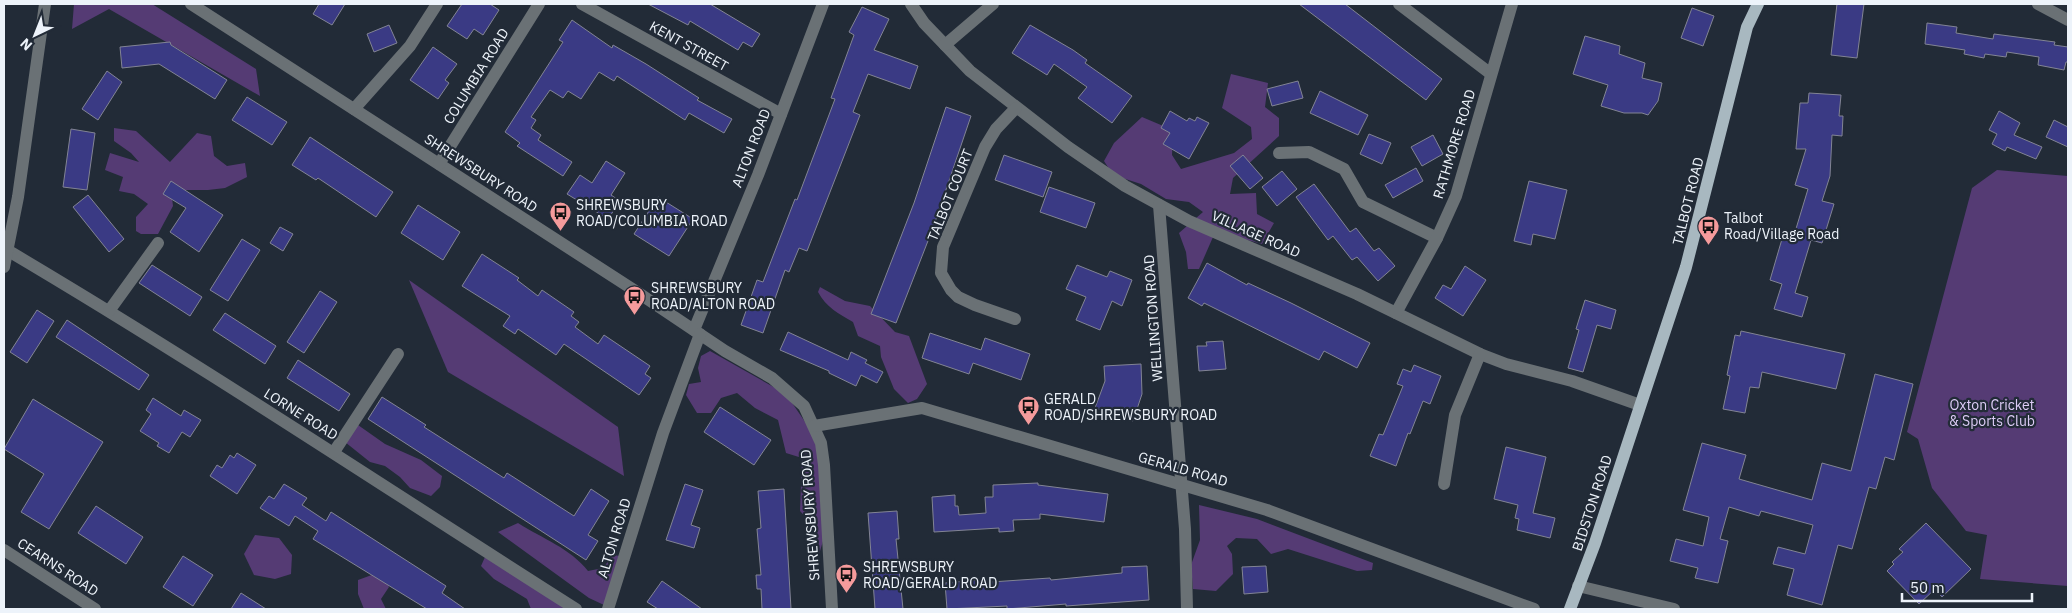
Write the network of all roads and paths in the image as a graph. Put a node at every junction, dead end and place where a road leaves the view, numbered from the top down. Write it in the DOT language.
graph roads {
  1 [pos="45,4"];
  2 [pos="191,4"];
  3 [pos="437,4"];
  4 [pos="538,4"];
  5 [pos="582,4"];
  6 [pos="823,4"];
  7 [pos="912,4"];
  8 [pos="994,4"];
  9 [pos="1399,4"];
  10 [pos="1512,4"];
  11 [pos="1758,4"];
  12 [pos="2038,4"];
  13 [pos="2068,20"];
  14 [pos="945,45"];
  15 [pos="1491,74"];
  16 [pos="1016,108"];
  17 [pos="354,109"];
  18 [pos="781,114"];
  19 [pos="1279,153"];
  20 [pos="439,164"];
  21 [pos="1159,204"];
  22 [pos="1437,238"];
  23 [pos="7,243"];
  24 [pos="158,243"];
  25 [pos="4,267"];
  26 [pos="109,311"];
  27 [pos="1396,313"];
  28 [pos="1015,319"];
  29 [pos="697,332"];
  30 [pos="398,354"];
  31 [pos="1480,354"];
  32 [pos="1640,404"];
  33 [pos="814,426"];
  34 [pos="334,452"];
  35 [pos="1181,484"];
  36 [pos="1444,484"];
  37 [pos="4,550"];
  38 [pos="1578,586"];
  39 [pos="95,609"];
  40 [pos="576,609"];
  41 [pos="608,609"];
  42 [pos="832,609"];
  43 [pos="1187,609"];
  44 [pos="1534,609"];
  45 [pos="1570,609"];
  46 [pos="1674,609"];
  1 -- 23 [label="street"];
  2 -- 17 [label="street, SHREWSBURY ROAD"];
  3 -- 17 [label="street"];
  4 -- 20 [label="street, COLUMBIA ROAD"];
  5 -- 18 [label="street, KENT STREET"];
  6 -- 18 [label="street, ALTON ROAD"];
  7 -- 14 [label="street, VILLAGE ROAD"];
  8 -- 14 [label="street"];
  9 -- 15 [label="street"];
  10 -- 15 [label="street, RATHMORE ROAD"];
  11 -- 32 [label="main road, TALBOT ROAD"];
  12 -- 13 [label="street"];
  14 -- 16 [label="street, VILLAGE ROAD"];
  15 -- 22 [label="street, RATHMORE ROAD"];
  16 -- 21 [label="street, VILLAGE ROAD"];
  16 -- 28 [label="street, TALBOT COURT"];
  17 -- 20 [label="street, SHREWSBURY ROAD"];
  18 -- 29 [label="street, ALTON ROAD"];
  19 -- 22 [label="street"];
  20 -- 29 [label="street, SHREWSBURY ROAD"];
  21 -- 27 [label="street, VILLAGE ROAD"];
  21 -- 35 [label="street, WELLINGTON ROAD"];
  22 -- 27 [label="street, RATHMORE ROAD"];
  23 -- 25 [label="street"];
  23 -- 26 [label="street, LORNE ROAD"];
  24 -- 26 [label="street"];
  26 -- 34 [label="street, LORNE ROAD"];
  27 -- 31 [label="street, VILLAGE ROAD"];
  29 -- 33 [label="street, SHREWSBURY ROAD"];
  29 -- 41 [label="street, ALTON ROAD"];
  30 -- 34 [label="street"];
  31 -- 32 [label="street, VILLAGE ROAD"];
  31 -- 36 [label="street"];
  32 -- 38 [label="main road, BIDSTON ROAD"];
  33 -- 35 [label="street, GERALD ROAD"];
  33 -- 42 [label="street, SHREWSBURY ROAD"];
  34 -- 40 [label="street, LORNE ROAD"];
  35 -- 43 [label="street, WELLINGTON ROAD"];
  35 -- 44 [label="street, GERALD ROAD"];
  37 -- 39 [label="street, CEARNS ROAD"];
  38 -- 45 [label="main road, BIDSTON ROAD"];
  38 -- 46 [label="street"];
}
